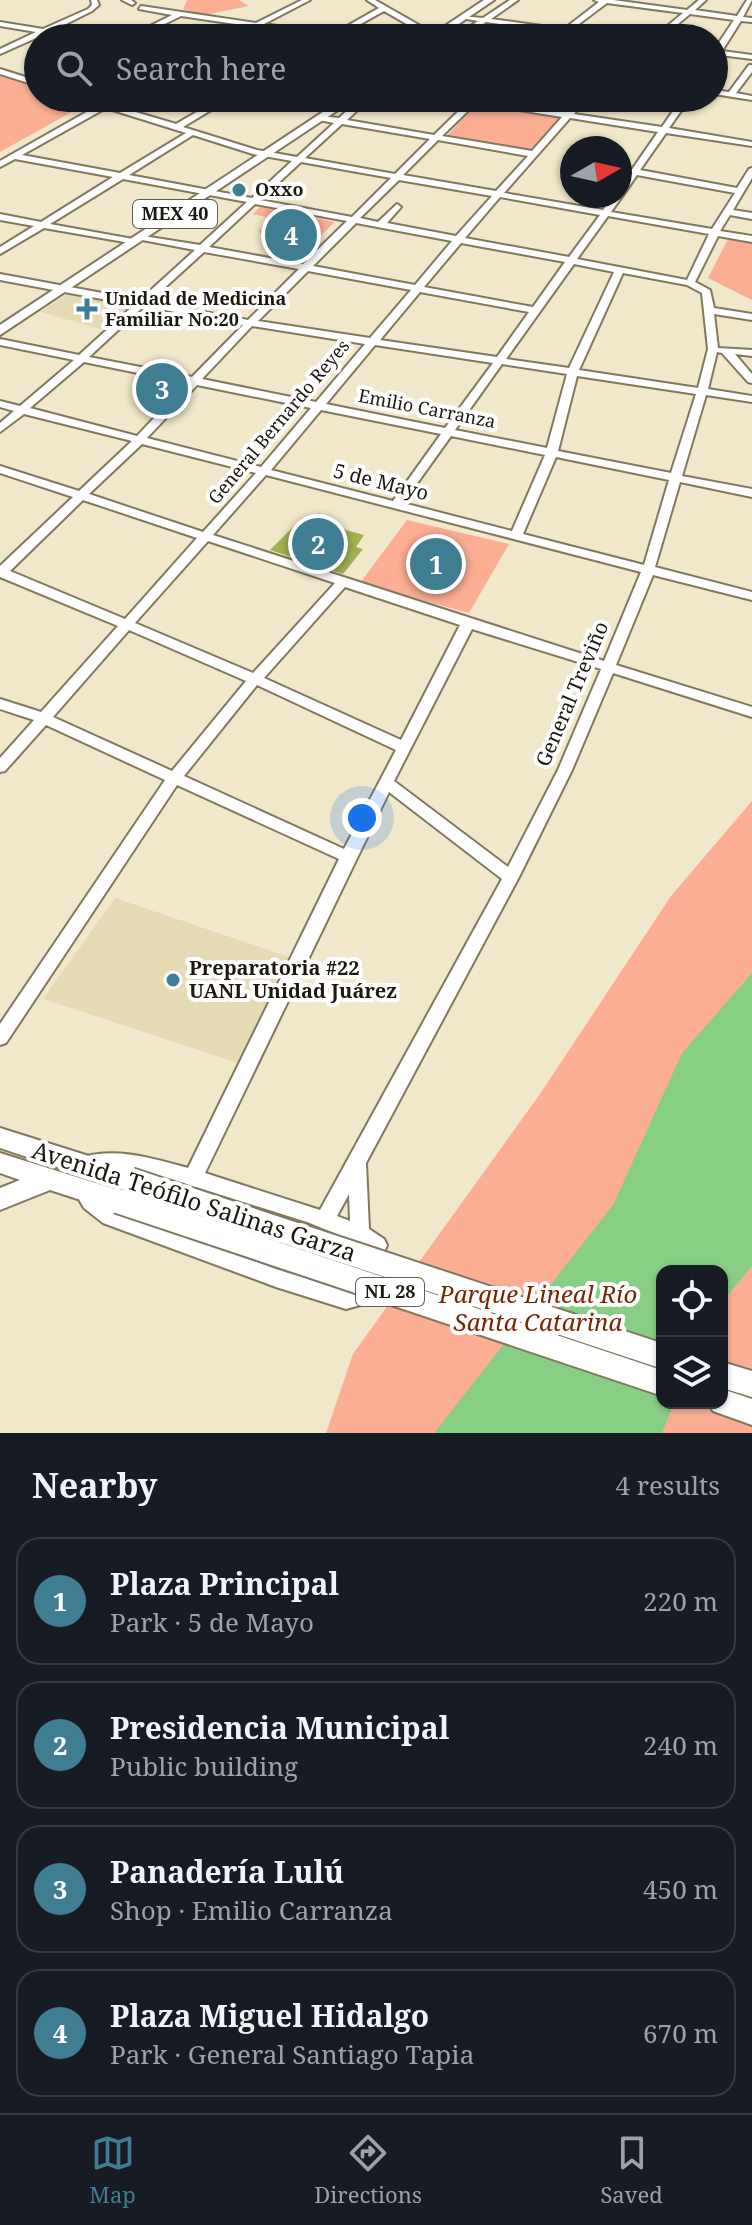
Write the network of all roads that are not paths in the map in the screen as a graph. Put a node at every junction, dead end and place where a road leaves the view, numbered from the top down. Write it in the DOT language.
graph roads {
  1 [pos="94,0"];
  2 [pos="307,0"];
  3 [pos="370,0"];
  4 [pos="490,0"];
  5 [pos="504,0"];
  6 [pos="515,0"];
  7 [pos="604,0"];
  8 [pos="703,0"];
  9 [pos="750,0"];
  10 [pos="141,8"];
  11 [pos="384,8"];
  12 [pos="688,12"];
  13 [pos="181,13"];
  14 [pos="463,17"];
  15 [pos="741,18"];
  16 [pos="480,20"];
  17 [pos="752,20"];
  18 [pos="0,24"];
  19 [pos="61,24"];
  20 [pos="159,24"];
  21 [pos="254,24"];
  22 [pos="355,24"];
  23 [pos="411,24"];
  24 [pos="452,24"];
  25 [pos="474,24"];
  26 [pos="511,24"];
  27 [pos="574,24"];
  28 [pos="674,24"];
  29 [pos="24,28"];
  30 [pos="728,36"];
  31 [pos="24,41"];
  32 [pos="0,52"];
  33 [pos="728,55"];
  34 [pos="752,57"];
  35 [pos="752,67"];
  36 [pos="0,71"];
  37 [pos="24,79"];
  38 [pos="728,94"];
  39 [pos="731,95"];
  40 [pos="752,98"];
  41 [pos="93,112"];
  42 [pos="129,112"];
  43 [pos="203,112"];
  44 [pos="331,112"];
  45 [pos="350,112"];
  46 [pos="462,112"];
  47 [pos="550,112"];
  48 [pos="570,112"];
  49 [pos="677,112"];
  50 [pos="567,115"];
  51 [pos="322,118"];
  52 [pos="339,122"];
  53 [pos="177,127"];
  54 [pos="665,130"];
  55 [pos="191,133"];
  56 [pos="436,138"];
  57 [pos="752,144"];
  58 [pos="266,154"];
  59 [pos="533,154"];
  60 [pos="14,156"];
  61 [pos="298,160"];
  62 [pos="0,164"];
  63 [pos="636,172"];
  64 [pos="751,173"];
  65 [pos="118,177"];
  66 [pos="397,177"];
  67 [pos="632,177"];
  68 [pos="740,192"];
  69 [pos="209,193"];
  70 [pos="498,194"];
  71 [pos="752,195"];
  72 [pos="251,202"];
  73 [pos="397,207"];
  74 [pos="609,208"];
  75 [pos="728,212"];
  76 [pos="606,213"];
  77 [pos="752,216"];
  78 [pos="0,217"];
  79 [pos="354,220"];
  80 [pos="43,225"];
  81 [pos="380,225"];
  82 [pos="715,232"];
  83 [pos="137,239"];
  84 [pos="752,239"];
  85 [pos="458,240"];
  86 [pos="201,249"];
  87 [pos="0,251"];
  88 [pos="570,260"];
  89 [pos="306,269"];
  90 [pos="620,269"];
  91 [pos="0,277"];
  92 [pos="690,283"];
  93 [pos="418,288"];
  94 [pos="62,290"];
  95 [pos="140,304"];
  96 [pos="534,310"];
  97 [pos="709,310"];
  98 [pos="752,317"];
  99 [pos="250,323"];
  100 [pos="0,331"];
  101 [pos="0,342"];
  102 [pos="370,343"];
  103 [pos="719,349"];
  104 [pos="752,353"];
  105 [pos="82,358"];
  106 [pos="498,362"];
  107 [pos="573,372"];
  108 [pos="197,380"];
  109 [pos="752,380"];
  110 [pos="702,391"];
  111 [pos="752,399"];
  112 [pos="0,404"];
  113 [pos="318,405"];
  114 [pos="22,409"];
  115 [pos="0,429"];
  116 [pos="450,433"];
  117 [pos="138,441"];
  118 [pos="552,452"];
  119 [pos="0,469"];
  120 [pos="262,473"];
  121 [pos="675,478"];
  122 [pos="752,493"];
  123 [pos="82,495"];
  124 [pos="395,506"];
  125 [pos="516,536"];
  126 [pos="205,537"];
  127 [pos="648,571"];
  128 [pos="1,572"];
  129 [pos="343,582"];
  130 [pos="752,596"];
  131 [pos="468,623"];
  132 [pos="129,624"];
  133 [pos="608,669"];
  134 [pos="255,679"];
  135 [pos="0,704"];
  136 [pos="752,712"];
  137 [pos="43,718"];
  138 [pos="405,748"];
  139 [pos="0,767"];
  140 [pos="173,779"];
  141 [pos="387,783"];
  142 [pos="348,857"];
  143 [pos="511,877"];
  144 [pos="0,1038"];
  145 [pos="0,1138"];
  146 [pos="357,1162"];
  147 [pos="4,1170"];
  148 [pos="82,1177"];
  149 [pos="49,1179"];
  150 [pos="192,1180"];
  151 [pos="124,1190"];
  152 [pos="0,1199"];
  153 [pos="326,1218"];
  154 [pos="366,1234"];
  155 [pos="656,1354"];
  156 [pos="728,1377"];
  157 [pos="656,1381"];
  158 [pos="752,1384"];
  159 [pos="728,1404"];
  160 [pos="752,1412"];
  1 -- 19 [label="street"];
  2 -- 21 [label="street"];
  3 -- 11 [label="street"];
  4 -- 14 [label="main road"];
  5 -- 16 [label="main road"];
  6 -- 16 [label="street"];
  7 -- 12 [label="street"];
  7 -- 27 [label="street"];
  8 -- 12 [label="street"];
  9 -- 15 [label="street"];
  10 -- 13 [label="street"];
  11 -- 22 [label="street"];
  11 -- 23 [label="street"];
  12 -- 15 [label="street"];
  12 -- 28 [label="street"];
  13 -- 20 [label="street"];
  13 -- 21 [label="street"];
  14 -- 16 [label="street"];
  14 -- 24 [label="main road"];
  15 -- 17 [label="street"];
  15 -- 30 [label="street"];
  16 -- 25 [label="main road"];
  16 -- 26 [label="street"];
  18 -- 29 [label="street"];
  31 -- 32 [label="street"];
  33 -- 34 [label="street"];
  35 -- 39 [label="street"];
  36 -- 37 [label="street"];
  38 -- 39 [label="street"];
  39 -- 40 [label="street"];
  41 -- 60 [label="street"];
  42 -- 53 [label="street"];
  43 -- 53 [label="street"];
  44 -- 51 [label="main road, MEX 40"];
  45 -- 52 [label="street"];
  46 -- 56 [label="street"];
  47 -- 50 [label="street"];
  48 -- 50 [label="street, General Bernardo Reyes"];
  49 -- 54 [label="street"];
  50 -- 54 [label="street"];
  50 -- 59 [label="street, General Bernardo Reyes"];
  51 -- 52 [label="street"];
  51 -- 58 [label="main road, MEX 40"];
  52 -- 56 [label="street"];
  52 -- 61 [label="street"];
  53 -- 55 [label="street"];
  54 -- 57 [label="street"];
  54 -- 63 [label="street"];
  55 -- 58 [label="street"];
  55 -- 65 [label="street"];
  56 -- 59 [label="street"];
  56 -- 66 [label="street"];
  58 -- 61 [label="street"];
  58 -- 69 [label="main road, MEX 40"];
  59 -- 70 [label="street, General Bernardo Reyes"];
  60 -- 62 [label="street"];
  60 -- 65 [label="street"];
  61 -- 66 [label="street"];
  61 -- 72 [label="street"];
  63 -- 67 [label="street"];
  63 -- 68 [label="street"];
  64 -- 68 [label="street"];
  65 -- 69 [label="street"];
  65 -- 80 [label="street"];
  66 -- 70 [label="street"];
  66 -- 79 [label="street"];
  68 -- 71 [label="street"];
  68 -- 75 [label="street"];
  69 -- 72 [label="street"];
  69 -- 83 [label="main road, MEX 40"];
  70 -- 76 [label="street"];
  70 -- 85 [label="street, General Bernardo Reyes"];
  72 -- 79 [label="street"];
  72 -- 86 [label="street"];
  73 -- 81 [label="street"];
  74 -- 76 [label="street"];
  75 -- 77 [label="street"];
  75 -- 82 [label="street"];
  76 -- 82 [label="street"];
  76 -- 88 [label="street"];
  78 -- 80 [label="street"];
  79 -- 81 [label="street"];
  79 -- 89 [label="street"];
  80 -- 83 [label="street"];
  80 -- 87 [label="street"];
  81 -- 85 [label="street"];
  82 -- 84 [label="street"];
  82 -- 92 [label="street"];
  83 -- 86 [label="street"];
  83 -- 94 [label="main road, MEX 40"];
  85 -- 88 [label="street"];
  85 -- 93 [label="street, General Bernardo Reyes"];
  86 -- 89 [label="street"];
  86 -- 95 [label="street"];
  88 -- 90 [label="street"];
  88 -- 96 [label="street"];
  89 -- 93 [label="street"];
  89 -- 99 [label="street"];
  90 -- 92 [label="street"];
  90 -- 107 [label="street"];
  91 -- 94 [label="street"];
  92 -- 97 [label="street, General Treviño"];
  93 -- 96 [label="street"];
  93 -- 102 [label="street, General Bernardo Reyes"];
  94 -- 95 [label="street"];
  94 -- 100 [label="main road, MEX 40"];
  95 -- 99 [label="street"];
  95 -- 105 [label="street"];
  96 -- 106 [label="street"];
  97 -- 98 [label="street"];
  97 -- 103 [label="street, General Treviño"];
  99 -- 102 [label="street"];
  99 -- 108 [label="street"];
  101 -- 105 [label="street, Emilio Carranza"];
  102 -- 106 [label="street"];
  102 -- 113 [label="street, General Bernardo Reyes"];
  103 -- 104 [label="street"];
  103 -- 109 [label="street"];
  103 -- 110 [label="street, General Treviño"];
  105 -- 108 [label="street, Emilio Carranza"];
  105 -- 114 [label="street"];
  106 -- 107 [label="street"];
  106 -- 116 [label="street"];
  107 -- 110 [label="street"];
  107 -- 118 [label="street"];
  108 -- 113 [label="street, Emilio Carranza"];
  108 -- 117 [label="street"];
  110 -- 111 [label="street"];
  110 -- 121 [label="street, General Treviño"];
  112 -- 114 [label="street, 5 de Mayo"];
  113 -- 116 [label="street, Emilio Carranza"];
  113 -- 120 [label="street, General Bernardo Reyes"];
  114 -- 115 [label="street"];
  114 -- 117 [label="street, 5 de Mayo"];
  116 -- 118 [label="street, Emilio Carranza"];
  116 -- 124 [label="street"];
  117 -- 120 [label="street, 5 de Mayo"];
  117 -- 123 [label="street"];
  118 -- 121 [label="street, Emilio Carranza"];
  118 -- 125 [label="street"];
  119 -- 123 [label="street"];
  120 -- 124 [label="street, 5 de Mayo"];
  120 -- 126 [label="street, General Bernardo Reyes"];
  121 -- 122 [label="street, Emilio Carranza"];
  121 -- 127 [label="street, General Treviño"];
  123 -- 126 [label="street"];
  123 -- 128 [label="street"];
  124 -- 125 [label="street, 5 de Mayo"];
  125 -- 127 [label="street, 5 de Mayo"];
  126 -- 129 [label="street"];
  126 -- 132 [label="street, General Bernardo Reyes"];
  127 -- 130 [label="street, 5 de Mayo"];
  127 -- 133 [label="street, General Treviño"];
  128 -- 132 [label="street"];
  129 -- 131 [label="street"];
  129 -- 134 [label="street"];
  131 -- 133 [label="street"];
  131 -- 138 [label="street"];
  132 -- 134 [label="street"];
  132 -- 137 [label="street, General Bernardo Reyes"];
  133 -- 136 [label="street"];
  133 -- 143 [label="street, General Treviño"];
  134 -- 138 [label="street"];
  134 -- 140 [label="street"];
  135 -- 137 [label="street"];
  137 -- 139 [label="street, General Bernardo Reyes"];
  137 -- 140 [label="street"];
  138 -- 141 [label="street"];
  140 -- 142 [label="street"];
  140 -- 144 [label="street"];
  141 -- 142 [label="street"];
  141 -- 143 [label="street"];
  142 -- 150 [label="street"];
  143 -- 146 [label="street, General Treviño"];
  145 -- 148 [label="main road, Avenida Teófilo Salinas Garza / NL 28"];
  146 -- 153 [label="street, General Treviño"];
  146 -- 154 [label="street"];
  147 -- 149 [label="main road, Avenida Teófilo Salinas Garza / NL 28"];
  148 -- 149 [label="main road, Avenida Teófilo Salinas Garza / NL 28"];
  148 -- 150 [label="street"];
  148 -- 151 [label="main road, Avenida Teófilo Salinas Garza / NL 28"];
  148 -- 154 [label="street"];
  149 -- 152 [label="main road"];
  150 -- 153 [label="street"];
  151 -- 155 [label="main road, Avenida Teófilo Salinas Garza / NL 28, bridge"];
  151 -- 157 [label="main road, Avenida Teófilo Salinas Garza / NL 28, bridge"];
  153 -- 154 [label="street"];
  156 -- 158 [label="main road"];
  159 -- 160 [label="main road"];
}
